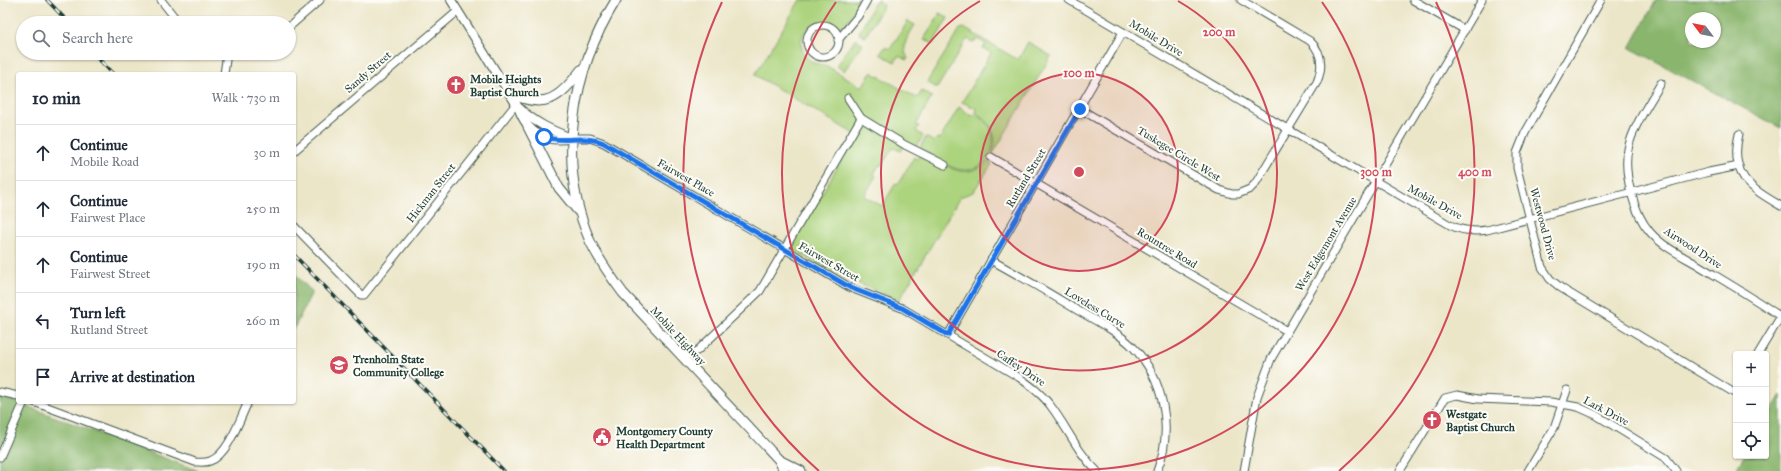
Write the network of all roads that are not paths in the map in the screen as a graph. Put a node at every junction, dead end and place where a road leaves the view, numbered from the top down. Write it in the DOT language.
graph roads {
  1 [pos="162,0"];
  2 [pos="320,0"];
  3 [pos="451,0"];
  4 [pos="616,0"];
  5 [pos="867,0"];
  6 [pos="1241,0"];
  7 [pos="1413,0"];
  8 [pos="1482,0"];
  9 [pos="1601,0"];
  10 [pos="1073,1"];
  11 [pos="458,11"];
  12 [pos="174,16"];
  13 [pos="296,20"];
  14 [pos="1465,30"];
  15 [pos="1123,32"];
  16 [pos="838,40"];
  17 [pos="226,60"];
  18 [pos="586,64"];
  19 [pos="224,72"];
  20 [pos="1660,83"];
  21 [pos="509,93"];
  22 [pos="848,98"];
  23 [pos="517,105"];
  24 [pos="1080,109"];
  25 [pos="861,118"];
  26 [pos="528,127"];
  27 [pos="1288,130"];
  28 [pos="1739,134"];
  29 [pos="572,138"];
  30 [pos="296,149"];
  31 [pos="991,157"];
  32 [pos="945,165"];
  33 [pos="1739,166"];
  34 [pos="1376,181"];
  35 [pos="1036,184"];
  36 [pos="1632,192"];
  37 [pos="1781,206"];
  38 [pos="580,214"];
  39 [pos="1529,219"];
  40 [pos="296,228"];
  41 [pos="785,249"];
  42 [pos="991,260"];
  43 [pos="1781,316"];
  44 [pos="1287,331"];
  45 [pos="948,335"];
  46 [pos="1760,351"];
  47 [pos="681,356"];
  48 [pos="1567,390"];
  49 [pos="1733,391"];
  50 [pos="0,392"];
  51 [pos="16,396"];
  52 [pos="23,404"];
  53 [pos="39,404"];
  54 [pos="247,404"];
  55 [pos="1563,404"];
  56 [pos="0,457"];
  57 [pos="779,460"];
  58 [pos="780,471"];
  59 [pos="784,471"];
  60 [pos="801,471"];
  61 [pos="1097,471"];
  62 [pos="1157,471"];
  63 [pos="1244,471"];
  64 [pos="1400,471"];
  65 [pos="1528,471"];
  66 [pos="1676,471"];
  1 -- 12 [label="street"];
  2 -- 13 [label="street"];
  3 -- 11 [label="street"];
  4 -- 18 [label="main road"];
  5 -- 16 [label="street"];
  6 -- 27 [label="street, Tuskegee Circle West"];
  7 -- 14 [label="street"];
  8 -- 14 [label="street, West Edgemont Avenue"];
  9 -- 39 [label="street, Westwood Drive"];
  10 -- 15 [label="street, Mobile Drive"];
  11 -- 21 [label="street"];
  11 -- 30 [label="street, Sandy Street"];
  14 -- 34 [label="street, West Edgemont Avenue"];
  15 -- 24 [label="street, Rutland Street"];
  15 -- 27 [label="street, Mobile Drive"];
  16 -- 16 [label="street"];
  17 -- 19 [label="street"];
  18 -- 21 [label="main road"];
  18 -- 29 [label="main road"];
  20 -- 36 [label="street, Airwood Drive"];
  21 -- 23 [label="street"];
  22 -- 25 [label="street"];
  23 -- 26 [label="street"];
  23 -- 29 [label="street"];
  23 -- 40 [label="street, Hickman Street"];
  24 -- 27 [label="street, Tuskegee Circle West"];
  24 -- 35 [label="street, Rutland Street"];
  25 -- 32 [label="street"];
  25 -- 41 [label="street, Fairwest Street"];
  26 -- 29 [label="street"];
  26 -- 38 [label="main road"];
  27 -- 34 [label="street, Mobile Drive"];
  28 -- 33 [label="street"];
  29 -- 38 [label="main road"];
  29 -- 41 [label="street, Fairwest Place"];
  31 -- 35 [label="street, Rountree Road"];
  33 -- 36 [label="street, Mobile Drive"];
  33 -- 37 [label="street"];
  34 -- 39 [label="street, Mobile Drive"];
  34 -- 44 [label="street, West Edgemont Avenue"];
  35 -- 42 [label="street, Rutland Street"];
  35 -- 44 [label="street, Rountree Road"];
  36 -- 39 [label="street, Mobile Drive"];
  36 -- 43 [label="street, Airwood Drive"];
  38 -- 47 [label="main road, Mobile Highway"];
  39 -- 49 [label="street, Westwood Drive"];
  41 -- 45 [label="street, Fairwest Street"];
  41 -- 47 [label="street, Fairwest Street"];
  42 -- 45 [label="street, Rutland Street"];
  42 -- 62 [label="street, Loveless Curve"];
  43 -- 46 [label="street"];
  44 -- 63 [label="street, West Edgemont Avenue"];
  45 -- 61 [label="street, Caffey Drive"];
  47 -- 57 [label="main road, Mobile Highway"];
  48 -- 55 [label="street"];
  50 -- 51 [label="street"];
  52 -- 56 [label="street"];
  53 -- 54 [label="street"];
  55 -- 64 [label="street, Lark Drive"];
  55 -- 65 [label="street"];
  55 -- 66 [label="street, Lark Drive"];
  57 -- 58 [label="main road"];
  57 -- 59 [label="main road, Mobile Highway"];
  57 -- 60 [label="main road, Mobile Highway"];
}
